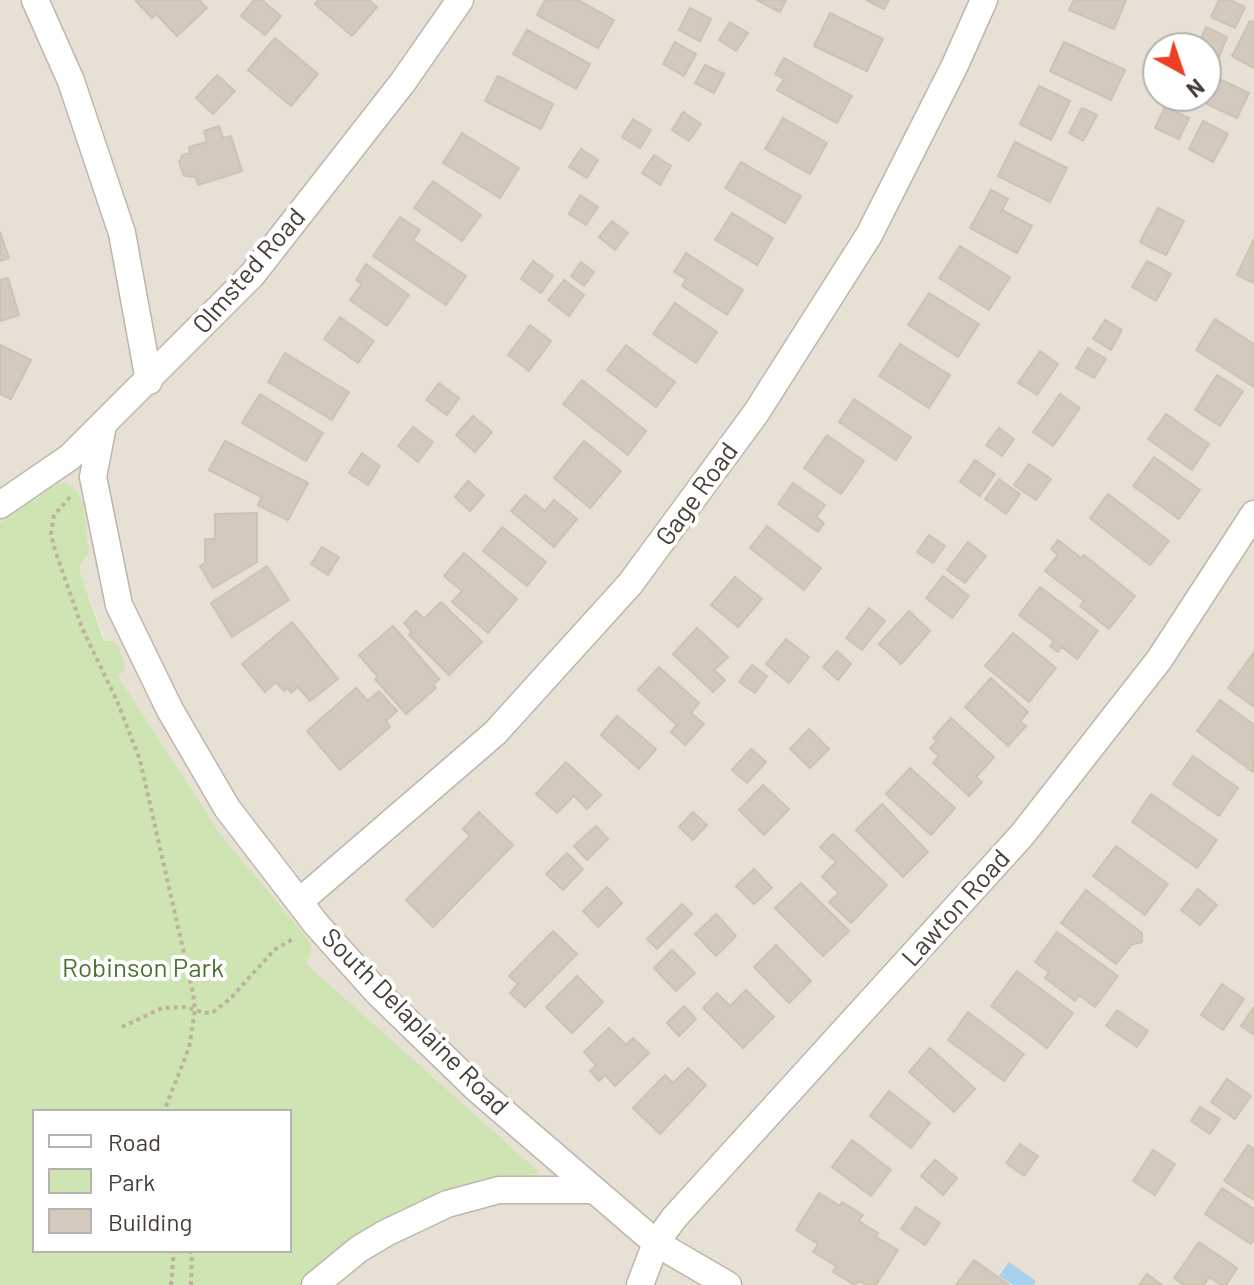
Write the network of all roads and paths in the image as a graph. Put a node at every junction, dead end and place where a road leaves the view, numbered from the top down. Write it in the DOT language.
graph roads {
  1 [pos="35,0"];
  2 [pos="460,0"];
  3 [pos="984,0"];
  4 [pos="149,381"];
  5 [pos="103,425"];
  6 [pos="77,491"];
  7 [pos="0,505"];
  8 [pos="1254,514"];
  9 [pos="299,902"];
  10 [pos="316,924"];
  11 [pos="195,1010"];
  12 [pos="122,1027"];
  13 [pos="165,1109"];
  14 [pos="593,1190"];
  15 [pos="656,1243"];
  16 [pos="174,1253"];
  17 [pos="192,1253"];
  18 [pos="171,1285"];
  19 [pos="191,1285"];
  20 [pos="315,1285"];
  21 [pos="640,1285"];
  22 [pos="728,1285"];
  1 -- 4 [label="street"];
  2 -- 4 [label="street, Olmsted Road"];
  3 -- 9 [label="street, Gage Road"];
  4 -- 5 [label="street, Olmsted Road"];
  5 -- 7 [label="street, Olmsted Road"];
  5 -- 9 [label="street, South Delaplaine Road"];
  6 -- 11 [label="path"];
  8 -- 15 [label="street, Lawton Road"];
  9 -- 10 [label="street, South Delaplaine Road"];
  10 -- 11 [label="path"];
  10 -- 14 [label="street, South Delaplaine Road"];
  11 -- 12 [label="path"];
  11 -- 13 [label="path"];
  14 -- 15 [label="street, South Delaplaine Road"];
  14 -- 20 [label="street"];
  15 -- 21 [label="street, Lawton Road"];
  15 -- 22 [label="street, South Delaplaine Road"];
  16 -- 18 [label="path"];
  17 -- 19 [label="path"];
}
